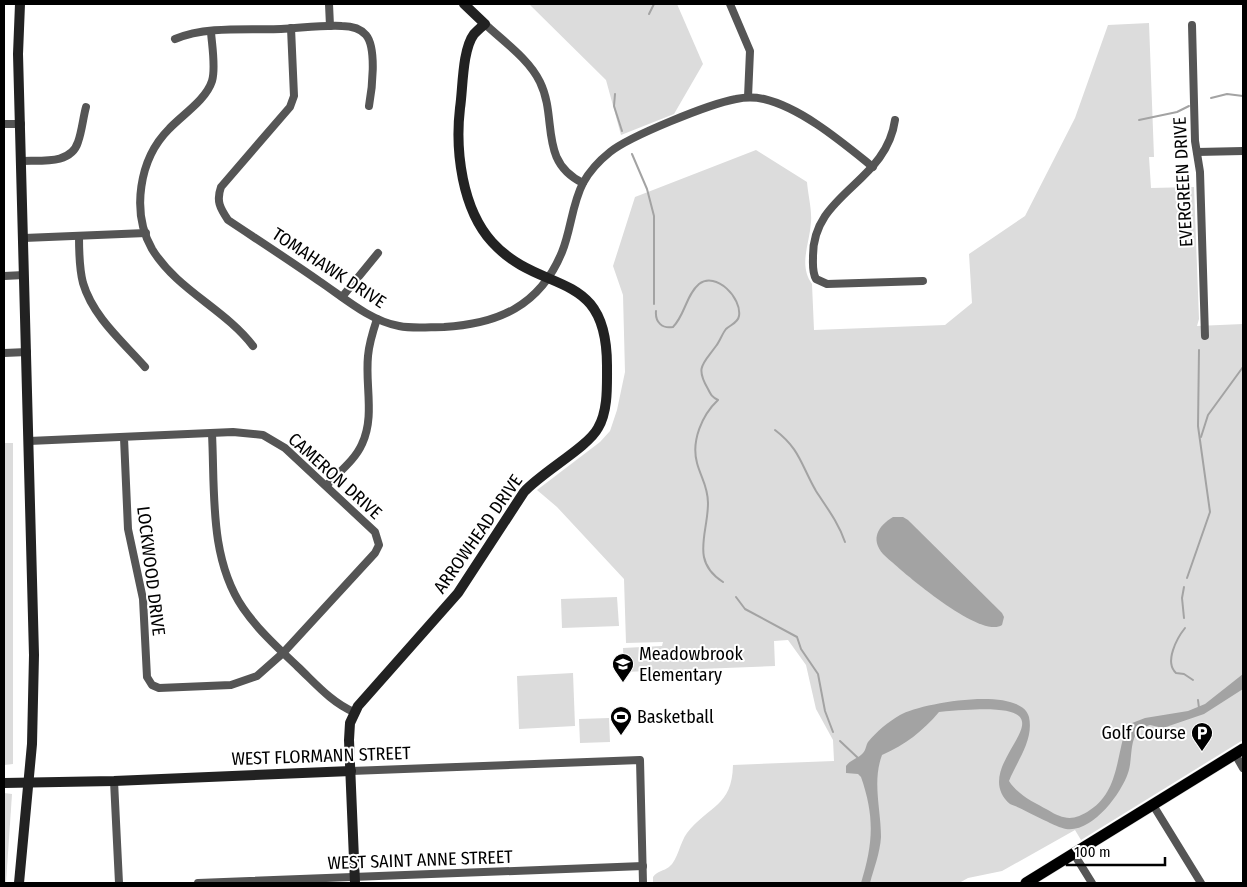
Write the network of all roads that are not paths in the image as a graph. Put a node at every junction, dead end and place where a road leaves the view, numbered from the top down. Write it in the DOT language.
graph roads {
  1 [pos="20,4"];
  2 [pos="329,4"];
  3 [pos="464,4"];
  4 [pos="730,4"];
  5 [pos="485,24"];
  6 [pos="1192,25"];
  7 [pos="330,26"];
  8 [pos="291,28"];
  9 [pos="211,32"];
  10 [pos="174,39"];
  11 [pos="748,98"];
  12 [pos="369,106"];
  13 [pos="86,107"];
  14 [pos="895,120"];
  15 [pos="4,124"];
  16 [pos="21,124"];
  17 [pos="1243,151"];
  18 [pos="1197,152"];
  19 [pos="22,161"];
  20 [pos="873,167"];
  21 [pos="583,183"];
  22 [pos="146,233"];
  23 [pos="79,236"];
  24 [pos="24,238"];
  25 [pos="378,253"];
  26 [pos="24,275"];
  27 [pos="4,276"];
  28 [pos="548,277"];
  29 [pos="924,281"];
  30 [pos="342,297"];
  31 [pos="377,319"];
  32 [pos="1205,336"];
  33 [pos="253,346"];
  34 [pos="26,352"];
  35 [pos="4,353"];
  36 [pos="145,367"];
  37 [pos="212,434"];
  38 [pos="124,438"];
  39 [pos="29,441"];
  40 [pos="327,485"];
  41 [pos="283,653"];
  42 [pos="354,712"];
  43 [pos="1239,752"];
  44 [pos="1243,768"];
  45 [pos="351,771"];
  46 [pos="114,781"];
  47 [pos="4,783"];
  48 [pos="29,783"];
  49 [pos="1153,805"];
  50 [pos="1074,854"];
  51 [pos="643,866"];
  52 [pos="355,880"];
  53 [pos="19,883"];
  54 [pos="120,883"];
  55 [pos="198,883"];
  56 [pos="644,883"];
  57 [pos="1026,883"];
  58 [pos="1092,883"];
  59 [pos="1201,883"];
  1 -- 16 [label="street"];
  2 -- 7 [label="street"];
  3 -- 5 [label="street"];
  4 -- 11 [label="street"];
  5 -- 21 [label="street"];
  5 -- 28 [label="street, ARROWHEAD DRIVE"];
  6 -- 18 [label="street, EVERGREEN DRIVE"];
  7 -- 8 [label="street"];
  7 -- 12 [label="street"];
  8 -- 9 [label="street"];
  8 -- 30 [label="street, TOMAHAWK DRIVE"];
  9 -- 10 [label="street"];
  9 -- 22 [label="street"];
  11 -- 20 [label="street, TOMAHAWK DRIVE"];
  11 -- 21 [label="street, TOMAHAWK DRIVE"];
  13 -- 19 [label="street"];
  14 -- 20 [label="street"];
  15 -- 16 [label="street"];
  16 -- 19 [label="street"];
  17 -- 18 [label="street"];
  18 -- 32 [label="street, EVERGREEN DRIVE"];
  19 -- 24 [label="street"];
  20 -- 29 [label="street"];
  21 -- 28 [label="street, TOMAHAWK DRIVE"];
  22 -- 23 [label="street"];
  22 -- 33 [label="street"];
  23 -- 24 [label="street"];
  23 -- 36 [label="street"];
  24 -- 26 [label="street"];
  25 -- 30 [label="street"];
  26 -- 27 [label="street"];
  26 -- 34 [label="street"];
  28 -- 31 [label="street, TOMAHAWK DRIVE"];
  28 -- 42 [label="street, ARROWHEAD DRIVE"];
  30 -- 31 [label="street, TOMAHAWK DRIVE"];
  31 -- 40 [label="street"];
  34 -- 35 [label="street"];
  34 -- 39 [label="street"];
  37 -- 38 [label="street, CAMERON DRIVE"];
  37 -- 40 [label="street, CAMERON DRIVE"];
  37 -- 41 [label="street"];
  38 -- 39 [label="street, CAMERON DRIVE"];
  38 -- 41 [label="street, LOCKWOOD DRIVE"];
  39 -- 48 [label="street"];
  40 -- 41 [label="street, CAMERON DRIVE"];
  41 -- 42 [label="street"];
  42 -- 45 [label="street"];
  43 -- 44 [label="street"];
  43 -- 49 [label="main road"];
  45 -- 46 [label="street, WEST FLORMANN STREET"];
  45 -- 51 [label="street, WEST FLORMANN STREET"];
  45 -- 52 [label="street"];
  46 -- 48 [label="street, WEST FLORMANN STREET"];
  46 -- 54 [label="street"];
  47 -- 48 [label="street, WEST FLORMANN STREET"];
  48 -- 53 [label="street"];
  49 -- 50 [label="main road"];
  49 -- 59 [label="street"];
  50 -- 57 [label="main road"];
  50 -- 58 [label="street"];
  51 -- 52 [label="street, WEST SAINT ANNE STREET"];
  51 -- 56 [label="street"];
  52 -- 55 [label="street, WEST SAINT ANNE STREET"];
}
